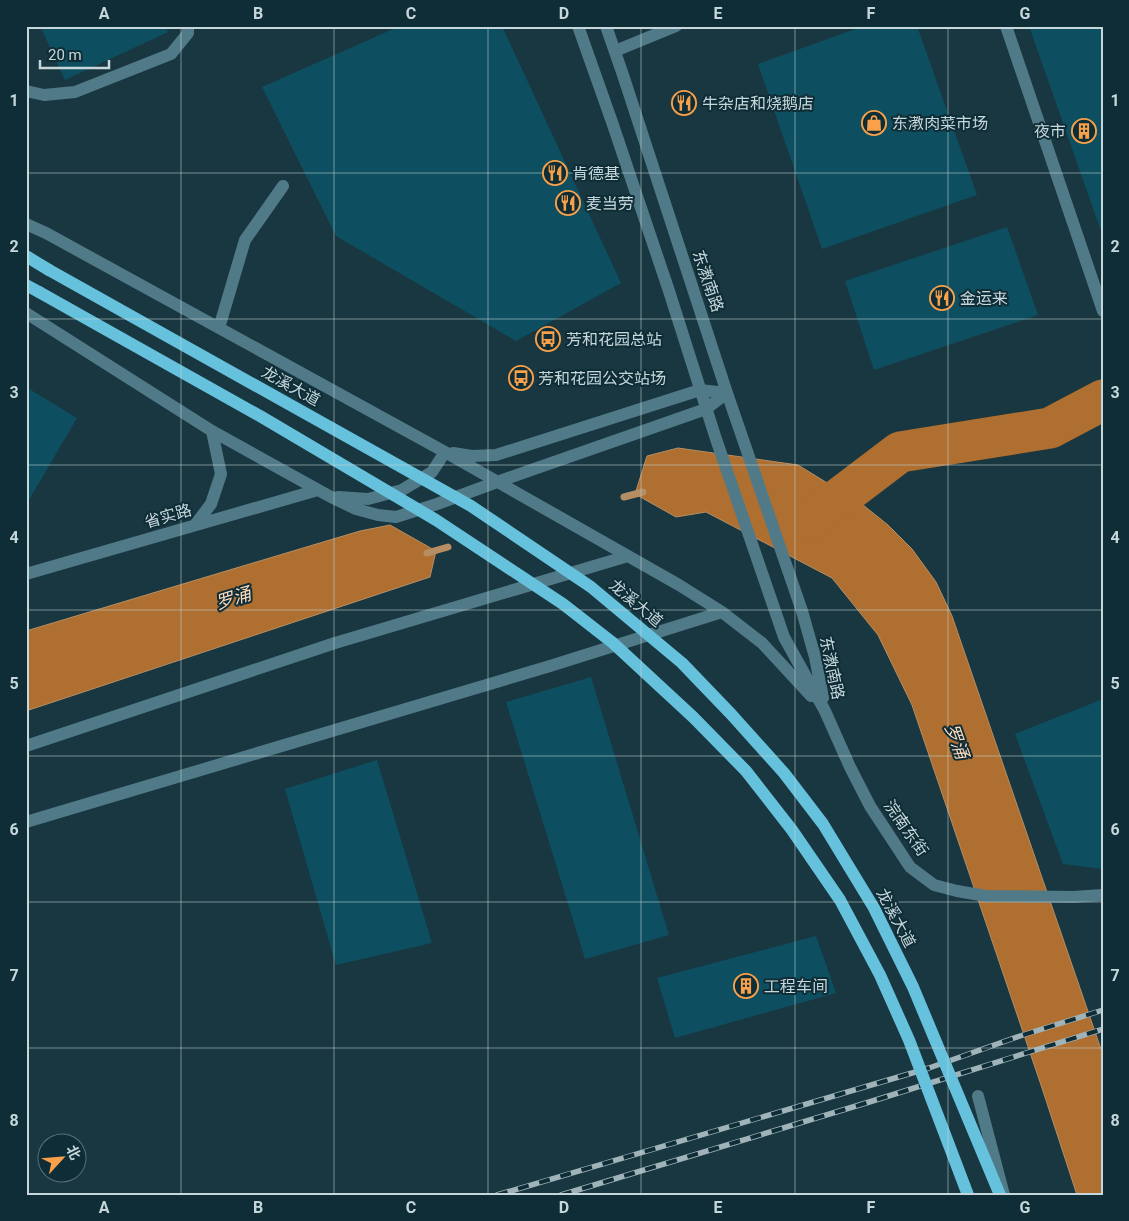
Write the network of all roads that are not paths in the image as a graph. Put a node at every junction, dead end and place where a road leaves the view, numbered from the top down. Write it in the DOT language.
graph roads {
  1 [pos="188,26"];
  2 [pos="578,26"];
  3 [pos="606,26"];
  4 [pos="676,26"];
  5 [pos="1006,26"];
  6 [pos="615,51"];
  7 [pos="26,91"];
  8 [pos="283,186"];
  9 [pos="26,224"];
  10 [pos="26,256"];
  11 [pos="26,285"];
  12 [pos="1103,311"];
  13 [pos="26,313"];
  14 [pos="218,328"];
  15 [pos="700,390"];
  16 [pos="727,393"];
  17 [pos="706,409"];
  18 [pos="212,431"];
  19 [pos="445,452"];
  20 [pos="497,482"];
  21 [pos="318,490"];
  22 [pos="331,497"];
  23 [pos="195,525"];
  24 [pos="628,556"];
  25 [pos="26,574"];
  26 [pos="722,612"];
  27 [pos="825,711"];
  28 [pos="26,746"];
  29 [pos="26,822"];
  30 [pos="1103,895"];
  31 [pos="978,1096"];
  32 [pos="968,1195"];
  33 [pos="1000,1195"];
  34 [pos="1004,1195"];
  1 -- 7 [label="street"];
  2 -- 15 [label="street, 东漖南路"];
  3 -- 6 [label="street, 东漖南路"];
  4 -- 6 [label="street"];
  5 -- 12 [label="street"];
  6 -- 16 [label="street, 东漖南路"];
  8 -- 14 [label="street"];
  9 -- 14 [label="street"];
  10 -- 33 [label="main road, 龙溪大道, bridge"];
  11 -- 32 [label="main road, bridge"];
  13 -- 18 [label="street"];
  14 -- 19 [label="street"];
  15 -- 16 [label="street"];
  15 -- 17 [label="street, 东漖南路"];
  15 -- 19 [label="street"];
  16 -- 17 [label="street"];
  16 -- 27 [label="street, 东漖南路"];
  17 -- 20 [label="street"];
  17 -- 27 [label="street, 东漖南路"];
  18 -- 21 [label="street"];
  18 -- 23 [label="street"];
  19 -- 20 [label="street"];
  19 -- 22 [label="street"];
  20 -- 22 [label="street"];
  20 -- 24 [label="street"];
  21 -- 22 [label="street"];
  21 -- 23 [label="street, 省实路"];
  23 -- 25 [label="street, 省实路"];
  24 -- 26 [label="street"];
  24 -- 28 [label="street"];
  26 -- 27 [label="street"];
  26 -- 29 [label="street"];
  27 -- 30 [label="street, 浣南东街"];
  31 -- 34 [label="street"];
}
